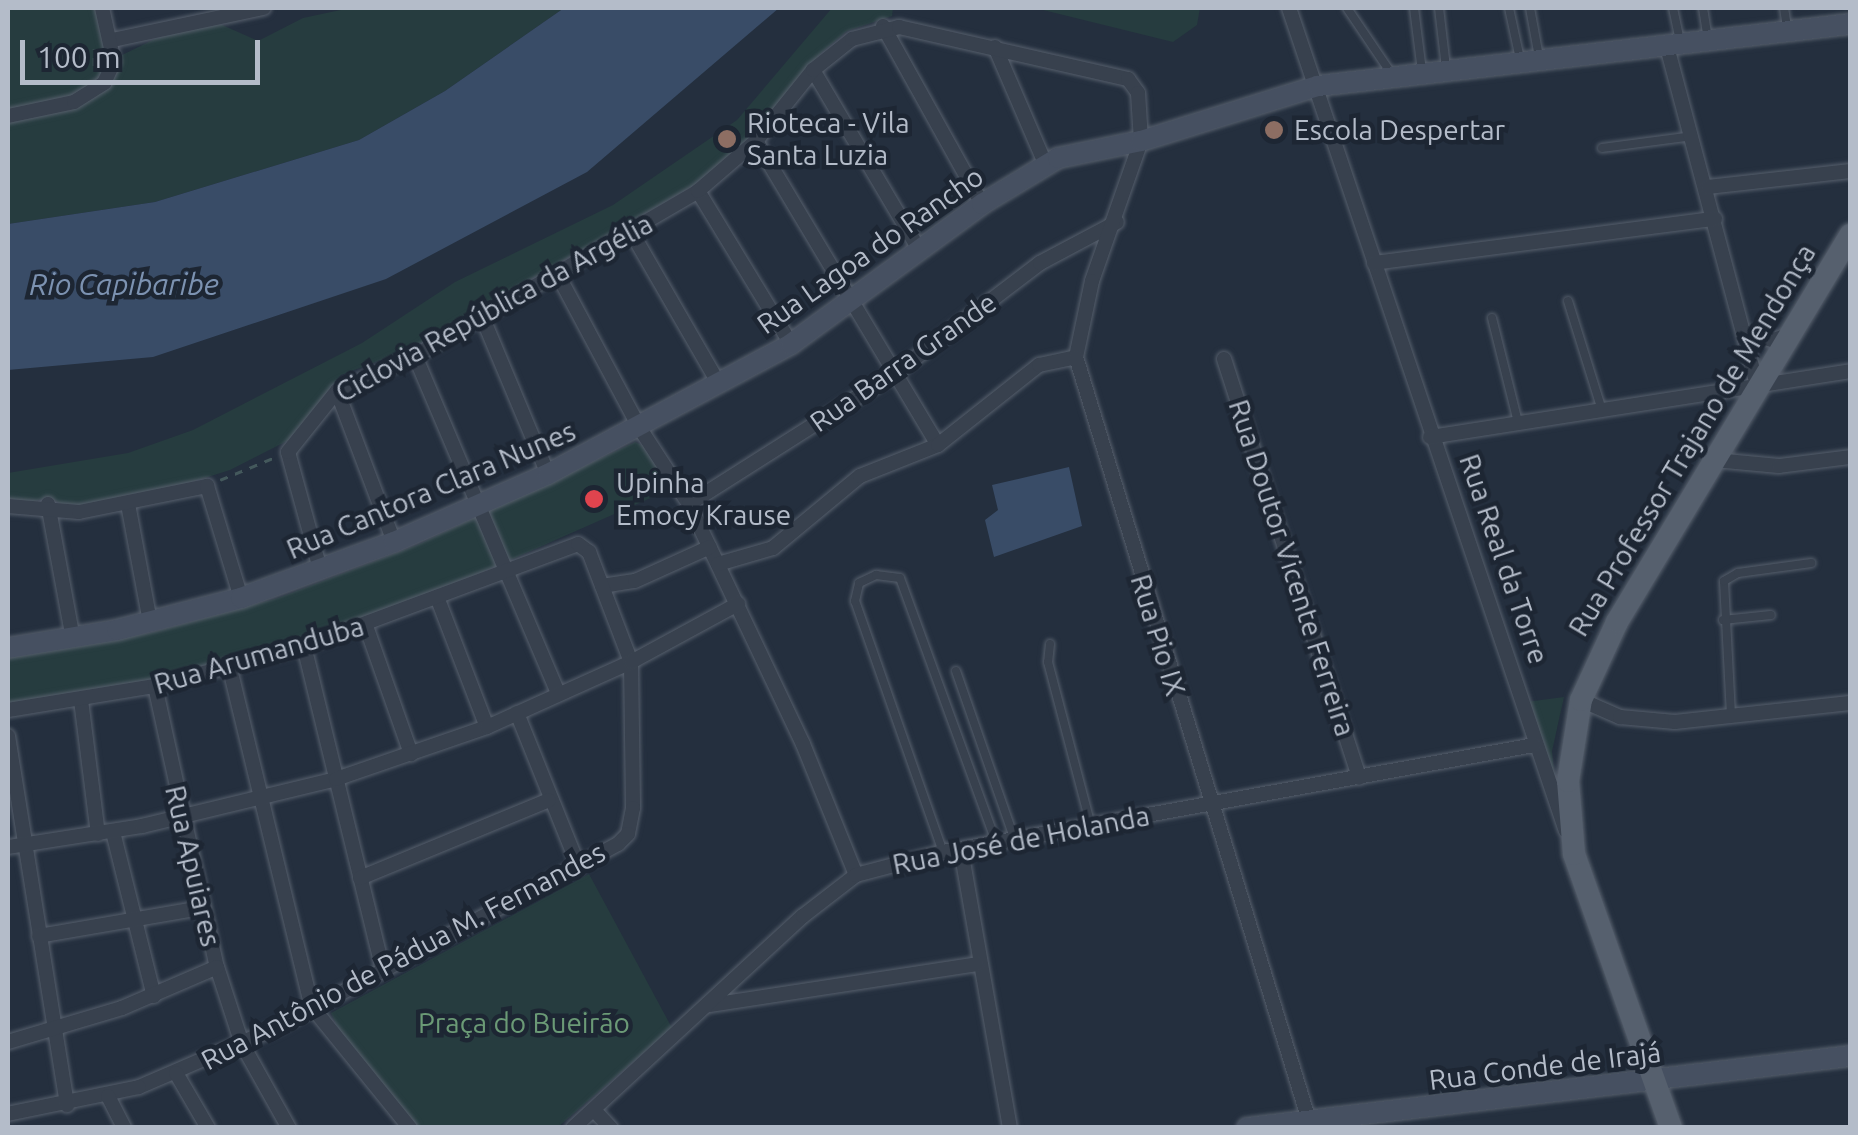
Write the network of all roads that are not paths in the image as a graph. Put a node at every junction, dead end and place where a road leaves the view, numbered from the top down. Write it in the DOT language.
graph roads {
  1 [pos="102,8"];
  2 [pos="264,8"];
  3 [pos="1289,8"];
  4 [pos="1348,8"];
  5 [pos="1414,8"];
  6 [pos="1439,8"];
  7 [pos="1509,8"];
  8 [pos="1530,8"];
  9 [pos="1673,8"];
  10 [pos="1703,8"];
  11 [pos="1784,8"];
  12 [pos="1850,24"];
  13 [pos="882,26"];
  14 [pos="1788,32"];
  15 [pos="113,40"];
  16 [pos="1708,40"];
  17 [pos="1673,42"];
  18 [pos="995,47"];
  19 [pos="1529,58"];
  20 [pos="1446,68"];
  21 [pos="813,70"];
  22 [pos="1422,72"];
  23 [pos="1393,76"];
  24 [pos="1318,86"];
  25 [pos="8,116"];
  26 [pos="1693,136"];
  27 [pos="756,141"];
  28 [pos="1141,141"];
  29 [pos="1602,148"];
  30 [pos="1045,163"];
  31 [pos="1850,171"];
  32 [pos="1708,186"];
  33 [pos="698,191"];
  34 [pos="982,204"];
  35 [pos="1715,218"];
  36 [pos="1117,222"];
  37 [pos="632,234"];
  38 [pos="1850,235"];
  39 [pos="920,251"];
  40 [pos="1374,263"];
  41 [pos="558,274"];
  42 [pos="854,300"];
  43 [pos="1568,301"];
  44 [pos="481,314"];
  45 [pos="1492,318"];
  46 [pos="1746,333"];
  47 [pos="1790,334"];
  48 [pos="791,344"];
  49 [pos="415,356"];
  50 [pos="1076,357"];
  51 [pos="1224,359"];
  52 [pos="1850,370"];
  53 [pos="898,372"];
  54 [pos="719,384"];
  55 [pos="1757,385"];
  56 [pos="337,391"];
  57 [pos="1601,407"];
  58 [pos="1518,422"];
  59 [pos="639,427"];
  60 [pos="1430,438"];
  61 [pos="938,445"];
  62 [pos="1850,457"];
  63 [pos="1715,460"];
  64 [pos="548,474"];
  65 [pos="48,504"];
  66 [pos="128,504"];
  67 [pos="689,504"];
  68 [pos="8,506"];
  69 [pos="475,508"];
  70 [pos="394,542"];
  71 [pos="710,547"];
  72 [pos="1812,563"];
  73 [pos="718,564"];
  74 [pos="320,569"];
  75 [pos="502,570"];
  76 [pos="602,586"];
  77 [pos="437,597"];
  78 [pos="241,598"];
  79 [pos="738,604"];
  80 [pos="1770,615"];
  81 [pos="1724,620"];
  82 [pos="150,622"];
  83 [pos="366,626"];
  84 [pos="73,639"];
  85 [pos="1050,644"];
  86 [pos="304,646"];
  87 [pos="8,648"];
  88 [pos="631,662"];
  89 [pos="229,665"];
  90 [pos="956,672"];
  91 [pos="155,686"];
  92 [pos="558,693"];
  93 [pos="80,700"];
  94 [pos="1581,700"];
  95 [pos="1850,703"];
  96 [pos="8,710"];
  97 [pos="517,713"];
  98 [pos="1732,719"];
  99 [pos="487,727"];
  100 [pos="8,736"];
  101 [pos="1534,745"];
  102 [pos="411,754"];
  103 [pos="1359,778"];
  104 [pos="336,779"];
  105 [pos="259,800"];
  106 [pos="550,800"];
  107 [pos="1210,804"];
  108 [pos="180,818"];
  109 [pos="1091,826"];
  110 [pos="106,833"];
  111 [pos="1015,840"];
  112 [pos="996,843"];
  113 [pos="26,845"];
  114 [pos="8,847"];
  115 [pos="961,850"];
  116 [pos="944,852"];
  117 [pos="1574,854"];
  118 [pos="579,868"];
  119 [pos="856,876"];
  120 [pos="360,878"];
  121 [pos="201,908"];
  122 [pos="134,923"];
  123 [pos="39,936"];
  124 [pos="978,964"];
  125 [pos="217,967"];
  126 [pos="384,971"];
  127 [pos="154,996"];
  128 [pos="710,1005"];
  129 [pos="312,1007"];
  130 [pos="52,1030"];
  131 [pos="8,1042"];
  132 [pos="242,1044"];
  133 [pos="1850,1056"];
  134 [pos="176,1073"];
  135 [pos="1656,1081"];
  136 [pos="108,1096"];
  137 [pos="67,1105"];
  138 [pos="36,1110"];
  139 [pos="594,1110"];
  140 [pos="8,1114"];
  141 [pos="1310,1124"];
  142 [pos="44,1128"];
  143 [pos="124,1128"];
  144 [pos="208,1128"];
  145 [pos="289,1128"];
  146 [pos="410,1128"];
  147 [pos="574,1128"];
  148 [pos="611,1128"];
  149 [pos="1010,1128"];
  150 [pos="1246,1128"];
  151 [pos="1671,1128"];
  1 -- 15 [label="street"];
  2 -- 15 [label="street"];
  3 -- 24 [label="street, Rua Real da Torre"];
  4 -- 23 [label="lane"];
  5 -- 22 [label="lane"];
  6 -- 20 [label="lane"];
  7 -- 19 [label="lane"];
  8 -- 19 [label="lane"];
  9 -- 17 [label="lane"];
  10 -- 16 [label="lane"];
  11 -- 14 [label="lane"];
  12 -- 14 [label="street, Rua Lagoa do Rancho"];
  13 -- 18 [label="street"];
  13 -- 21 [label="street, Ciclovia República da Argélia"];
  13 -- 34 [label="street"];
  14 -- 16 [label="street, Rua Lagoa do Rancho"];
  15 -- 25 [label="street"];
  16 -- 17 [label="street, Rua Lagoa do Rancho"];
  17 -- 19 [label="street, Rua Lagoa do Rancho"];
  17 -- 26 [label="street"];
  18 -- 28 [label="street"];
  18 -- 30 [label="street"];
  19 -- 20 [label="street, Rua Lagoa do Rancho"];
  20 -- 22 [label="street, Rua Lagoa do Rancho"];
  21 -- 27 [label="street, Ciclovia República da Argélia"];
  21 -- 39 [label="street"];
  22 -- 23 [label="street, Rua Lagoa do Rancho"];
  23 -- 24 [label="street, Rua Lagoa do Rancho"];
  24 -- 28 [label="street, Rua Lagoa do Rancho"];
  24 -- 40 [label="street, Rua Real da Torre"];
  26 -- 29 [label="lane"];
  26 -- 32 [label="street"];
  27 -- 33 [label="street, Ciclovia República da Argélia"];
  27 -- 42 [label="street"];
  28 -- 30 [label="street, Rua Lagoa do Rancho"];
  28 -- 36 [label="street, Rua Pio IX"];
  30 -- 34 [label="street, Rua Lagoa do Rancho"];
  31 -- 32 [label="street"];
  32 -- 35 [label="street"];
  33 -- 37 [label="street, Ciclovia República da Argélia"];
  33 -- 48 [label="street"];
  34 -- 39 [label="street, Rua Lagoa do Rancho"];
  35 -- 40 [label="street"];
  35 -- 46 [label="street"];
  36 -- 50 [label="street, Rua Pio IX"];
  36 -- 53 [label="street, Rua Barra Grande"];
  37 -- 41 [label="street, Ciclovia República da Argélia"];
  37 -- 54 [label="street"];
  38 -- 47 [label="main road, Rua Professor Trajano de Mendonça"];
  39 -- 42 [label="street, Rua Lagoa do Rancho"];
  40 -- 60 [label="street, Rua Real da Torre"];
  41 -- 44 [label="street, Ciclovia República da Argélia"];
  41 -- 59 [label="street"];
  42 -- 48 [label="street, Rua Lagoa do Rancho"];
  42 -- 53 [label="street"];
  43 -- 57 [label="lane"];
  44 -- 49 [label="street, Ciclovia República da Argélia"];
  44 -- 64 [label="street"];
  45 -- 58 [label="lane"];
  46 -- 47 [label="street"];
  46 -- 55 [label="street"];
  47 -- 55 [label="main road, Rua Professor Trajano de Mendonça"];
  48 -- 54 [label="street, Rua Lagoa do Rancho"];
  49 -- 56 [label="street, Ciclovia República da Argélia"];
  49 -- 69 [label="street"];
  50 -- 61 [label="street"];
  50 -- 107 [label="street, Rua Pio IX"];
  51 -- 103 [label="street, Rua Doutor Vicente Ferreira"];
  52 -- 55 [label="street"];
  53 -- 61 [label="street"];
  53 -- 67 [label="street, Rua Barra Grande"];
  54 -- 59 [label="street, Rua Lagoa do Rancho"];
  55 -- 57 [label="street"];
  55 -- 63 [label="main road, Rua Professor Trajano de Mendonça"];
  56 -- 70 [label="street"];
  56 -- 74 [label="street, Ciclovia República da Argélia"];
  57 -- 58 [label="street"];
  58 -- 60 [label="street"];
  59 -- 64 [label="street, Rua Cantora Clara Nunes"];
  59 -- 67 [label="street"];
  60 -- 101 [label="street, Rua Real da Torre"];
  61 -- 73 [label="street"];
  62 -- 63 [label="street"];
  63 -- 94 [label="main road, Rua Professor Trajano de Mendonça"];
  64 -- 69 [label="street, Rua Cantora Clara Nunes"];
  65 -- 66 [label="street"];
  65 -- 68 [label="street"];
  65 -- 84 [label="street"];
  66 -- 78 [label="street"];
  66 -- 82 [label="street"];
  67 -- 71 [label="street"];
  69 -- 70 [label="street, Rua Cantora Clara Nunes"];
  69 -- 75 [label="street"];
  70 -- 74 [label="street, Rua Cantora Clara Nunes"];
  71 -- 73 [label="street"];
  71 -- 76 [label="street"];
  72 -- 81 [label="lane"];
  73 -- 79 [label="street"];
  74 -- 78 [label="street, Rua Cantora Clara Nunes"];
  75 -- 76 [label="street, Rua Arumanduba"];
  75 -- 77 [label="street, Rua Arumanduba"];
  75 -- 92 [label="street"];
  76 -- 88 [label="street"];
  77 -- 83 [label="street, Rua Arumanduba"];
  77 -- 99 [label="street"];
  78 -- 82 [label="street, Rua Cantora Clara Nunes"];
  79 -- 88 [label="street"];
  79 -- 119 [label="street"];
  80 -- 81 [label="lane"];
  81 -- 98 [label="lane"];
  82 -- 84 [label="street, Rua Cantora Clara Nunes"];
  83 -- 86 [label="street, Rua Arumanduba"];
  83 -- 102 [label="street"];
  84 -- 87 [label="street, Rua Cantora Clara Nunes"];
  85 -- 109 [label="lane"];
  86 -- 89 [label="street, Rua Arumanduba"];
  86 -- 104 [label="street"];
  88 -- 92 [label="street"];
  88 -- 118 [label="street, Rua Antônio de Pádua M. Fernandes"];
  89 -- 91 [label="street, Rua Arumanduba"];
  89 -- 105 [label="street"];
  90 -- 111 [label="lane"];
  91 -- 93 [label="street, Rua Arumanduba"];
  91 -- 108 [label="street, Rua Apuiares"];
  92 -- 97 [label="street"];
  93 -- 96 [label="street, Rua Arumanduba"];
  93 -- 110 [label="street"];
  94 -- 98 [label="street"];
  94 -- 117 [label="main road, Rua Professor Trajano de Mendonça"];
  95 -- 98 [label="street"];
  97 -- 99 [label="street"];
  97 -- 106 [label="street"];
  99 -- 102 [label="street"];
  100 -- 113 [label="street"];
  101 -- 103 [label="street, Rua José de Holanda"];
  101 -- 117 [label="street, Rua Real da Torre"];
  102 -- 104 [label="street"];
  103 -- 107 [label="street, Rua José de Holanda"];
  104 -- 105 [label="street"];
  104 -- 120 [label="street"];
  105 -- 108 [label="street"];
  105 -- 129 [label="street"];
  106 -- 118 [label="street"];
  106 -- 120 [label="street"];
  107 -- 109 [label="street, Rua José de Holanda"];
  107 -- 141 [label="street, Rua Pio IX"];
  108 -- 110 [label="street"];
  108 -- 121 [label="street, Rua Apuiares"];
  109 -- 111 [label="street, Rua José de Holanda"];
  110 -- 113 [label="street"];
  110 -- 122 [label="street"];
  111 -- 112 [label="street, Rua José de Holanda"];
  112 -- 115 [label="street, Rua José de Holanda"];
  112 -- 116 [label="lane"];
  113 -- 114 [label="street"];
  113 -- 123 [label="street"];
  115 -- 116 [label="street, Rua José de Holanda"];
  115 -- 124 [label="street"];
  116 -- 119 [label="street, Rua José de Holanda"];
  117 -- 135 [label="main road, Rua Real da Torre"];
  118 -- 126 [label="street, Rua Antônio de Pádua M. Fernandes"];
  119 -- 128 [label="street, Rua José de Holanda"];
  120 -- 126 [label="street"];
  121 -- 122 [label="street"];
  121 -- 125 [label="street, Rua Apuiares"];
  122 -- 123 [label="street"];
  122 -- 127 [label="street"];
  123 -- 130 [label="street"];
  124 -- 128 [label="street"];
  124 -- 149 [label="street"];
  125 -- 127 [label="street"];
  125 -- 132 [label="street, Rua Apuiares"];
  126 -- 129 [label="street, Rua Antônio de Pádua M. Fernandes"];
  127 -- 130 [label="street"];
  128 -- 139 [label="street, Rua José de Holanda"];
  129 -- 132 [label="street, Rua Antônio de Pádua M. Fernandes"];
  129 -- 146 [label="street"];
  130 -- 131 [label="street"];
  130 -- 137 [label="street"];
  132 -- 134 [label="street, Rua Antônio de Pádua M. Fernandes"];
  132 -- 145 [label="street, Rua Apuiares"];
  133 -- 135 [label="street, Rua Conde de Irajá"];
  134 -- 136 [label="street, Rua Antônio de Pádua M. Fernandes"];
  134 -- 144 [label="street"];
  135 -- 141 [label="street, Rua Conde de Irajá"];
  135 -- 151 [label="main road, Rua Real da Torre"];
  136 -- 137 [label="street, Rua Antônio de Pádua M. Fernandes"];
  136 -- 143 [label="street"];
  137 -- 138 [label="street, Rua Antônio de Pádua M. Fernandes"];
  138 -- 140 [label="street, Rua Antônio de Pádua M. Fernandes"];
  138 -- 142 [label="street"];
  139 -- 147 [label="street, Rua José de Holanda"];
  139 -- 148 [label="street"];
  141 -- 150 [label="street, Rua Conde de Irajá"];
}
